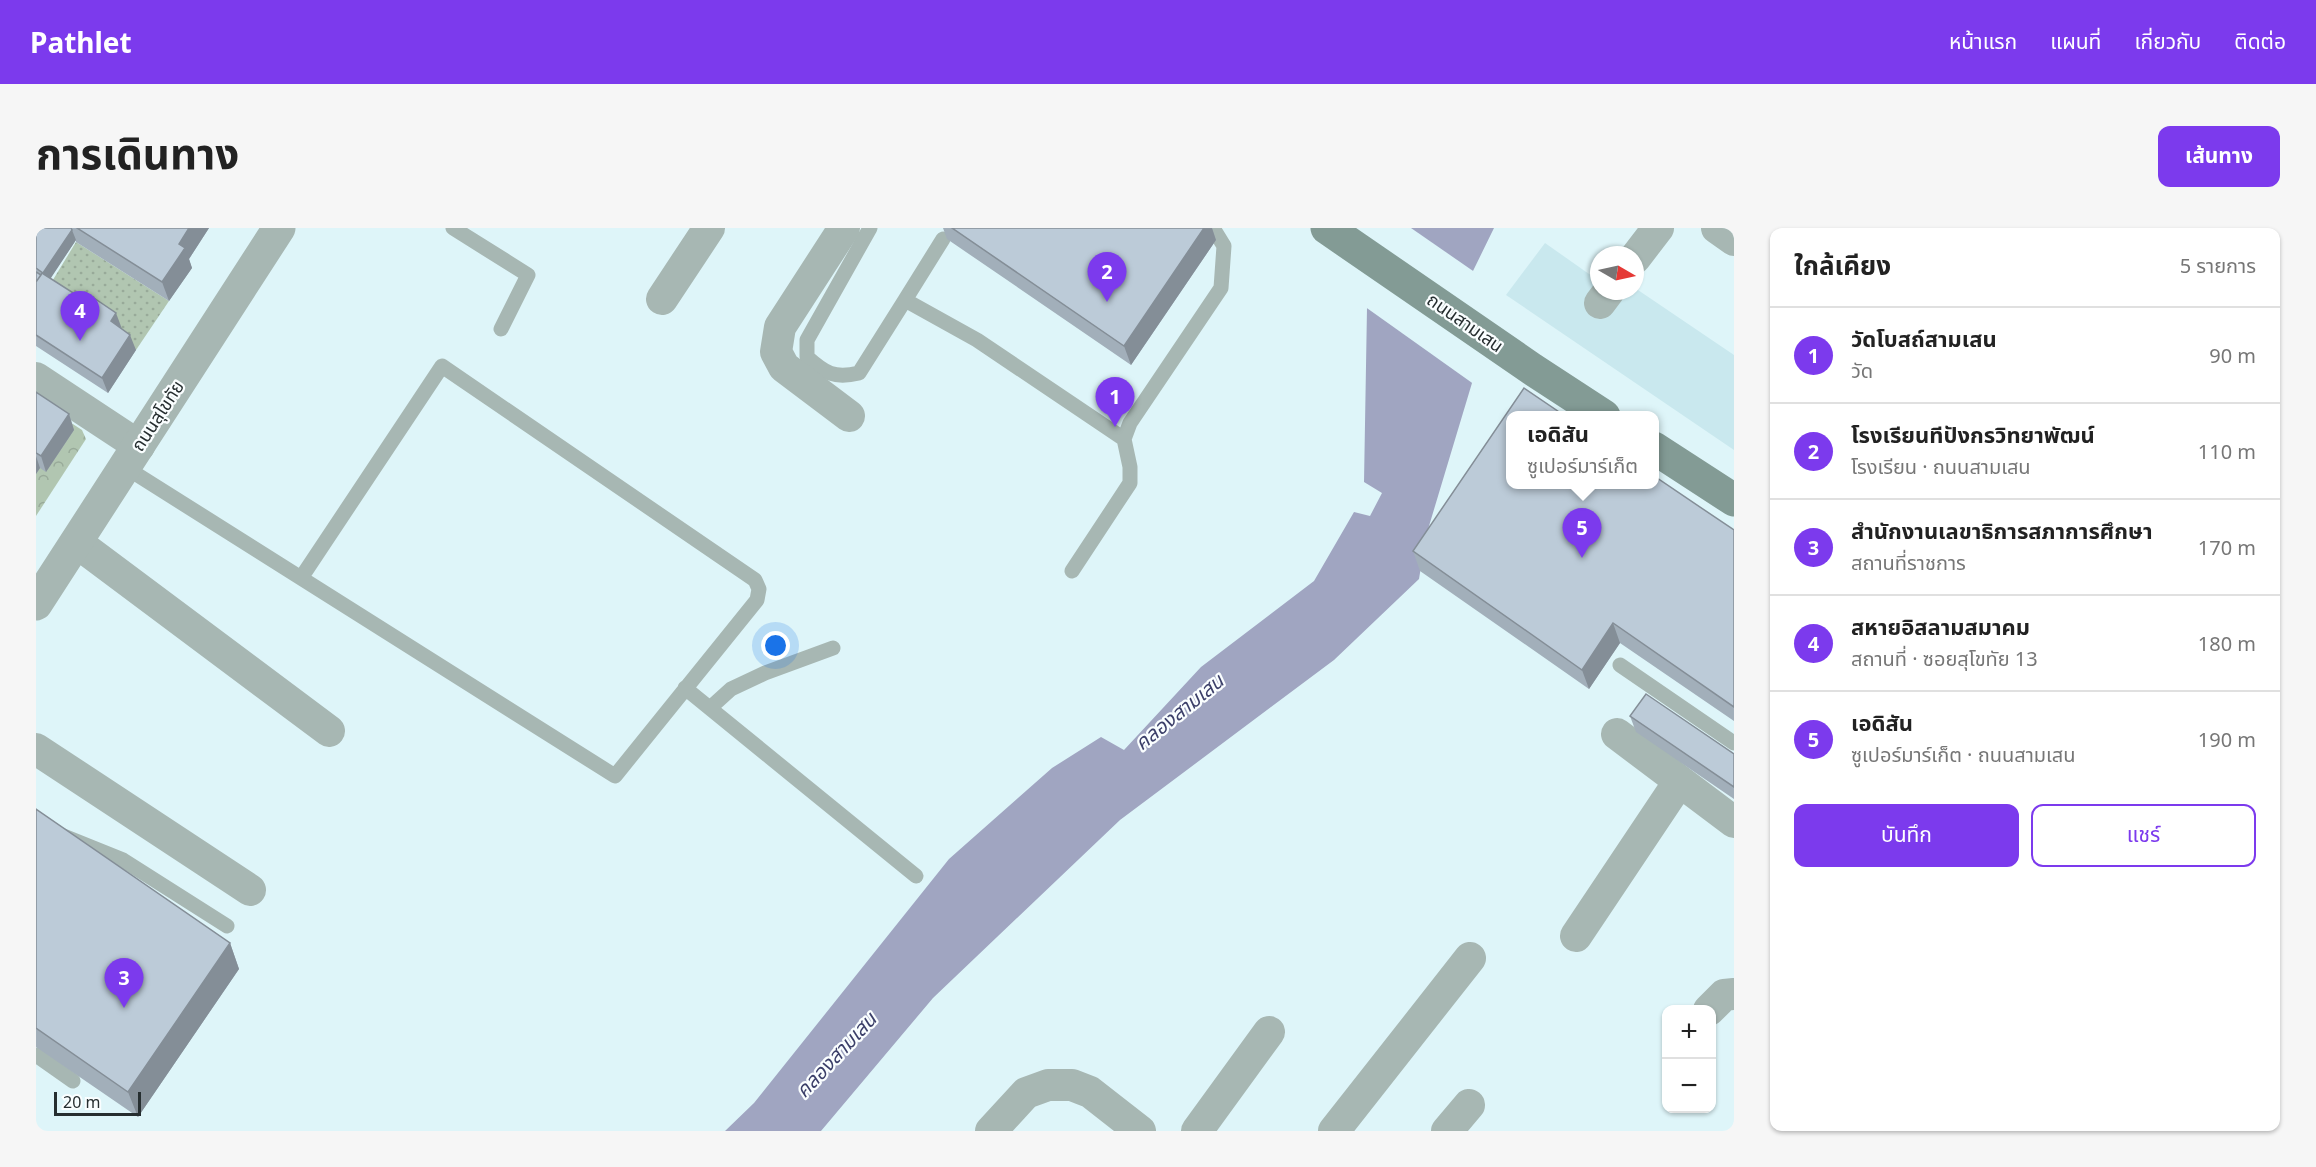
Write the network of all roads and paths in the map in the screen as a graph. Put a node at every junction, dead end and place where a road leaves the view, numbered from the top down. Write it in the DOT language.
graph roads {
  1 [pos="279,228"];
  2 [pos="453,228"];
  3 [pos="709,228"];
  4 [pos="844,228"];
  5 [pos="870,228"];
  6 [pos="1213,228"];
  7 [pos="1658,228"];
  8 [pos="1717,228"];
  9 [pos="1337,235"];
  10 [pos="943,239"];
  11 [pos="1734,240"];
  12 [pos="1644,246"];
  13 [pos="662,299"];
  14 [pos="905,300"];
  15 [pos="501,329"];
  16 [pos="36,378"];
  17 [pos="1596,411"];
  18 [pos="849,416"];
  19 [pos="1124,440"];
  20 [pos="1659,451"];
  21 [pos="132,456"];
  22 [pos="1730,489"];
  23 [pos="76,542"];
  24 [pos="1072,571"];
  25 [pos="301,578"];
  26 [pos="36,604"];
  27 [pos="833,648"];
  28 [pos="1620,665"];
  29 [pos="685,688"];
  30 [pos="710,708"];
  31 [pos="329,731"];
  32 [pos="1617,734"];
  33 [pos="1734,743"];
  34 [pos="36,749"];
  35 [pos="1679,782"];
  36 [pos="1734,822"];
  37 [pos="36,825"];
  38 [pos="916,876"];
  39 [pos="250,890"];
  40 [pos="227,926"];
  41 [pos="1576,936"];
  42 [pos="1470,958"];
  43 [pos="1734,994"];
  44 [pos="1714,1005"];
  45 [pos="1269,1032"];
  46 [pos="36,1055"];
  47 [pos="73,1082"];
  48 [pos="1468,1105"];
  49 [pos="991,1131"];
  50 [pos="1140,1131"];
  51 [pos="1197,1131"];
  52 [pos="1334,1131"];
  53 [pos="1447,1131"];
  1 -- 21 [label="street, ถนนสุโขทัย"];
  2 -- 15 [label="lane"];
  3 -- 13 [label="street"];
  4 -- 18 [label="street"];
  5 -- 14 [label="lane"];
  6 -- 19 [label="lane"];
  7 -- 12 [label="street"];
  8 -- 11 [label="street"];
  9 -- 17 [label="main road, ถนนสามเสน"];
  10 -- 14 [label="lane"];
  14 -- 19 [label="lane"];
  16 -- 21 [label="street"];
  19 -- 24 [label="lane"];
  20 -- 22 [label="main road"];
  21 -- 23 [label="street, ถนนสุโขทัย"];
  21 -- 25 [label="lane"];
  23 -- 26 [label="street, ถนนสุโขทัย"];
  23 -- 31 [label="street"];
  25 -- 29 [label="lane"];
  25 -- 29 [label="lane"];
  27 -- 30 [label="lane"];
  28 -- 33 [label="lane"];
  29 -- 30 [label="lane"];
  30 -- 38 [label="lane"];
  32 -- 35 [label="street"];
  34 -- 39 [label="street"];
  35 -- 36 [label="street"];
  35 -- 41 [label="street"];
  37 -- 40 [label="lane"];
  42 -- 52 [label="street"];
  43 -- 44 [label="street"];
  45 -- 51 [label="street"];
  46 -- 47 [label="lane"];
  48 -- 53 [label="street"];
  49 -- 50 [label="street"];
}
